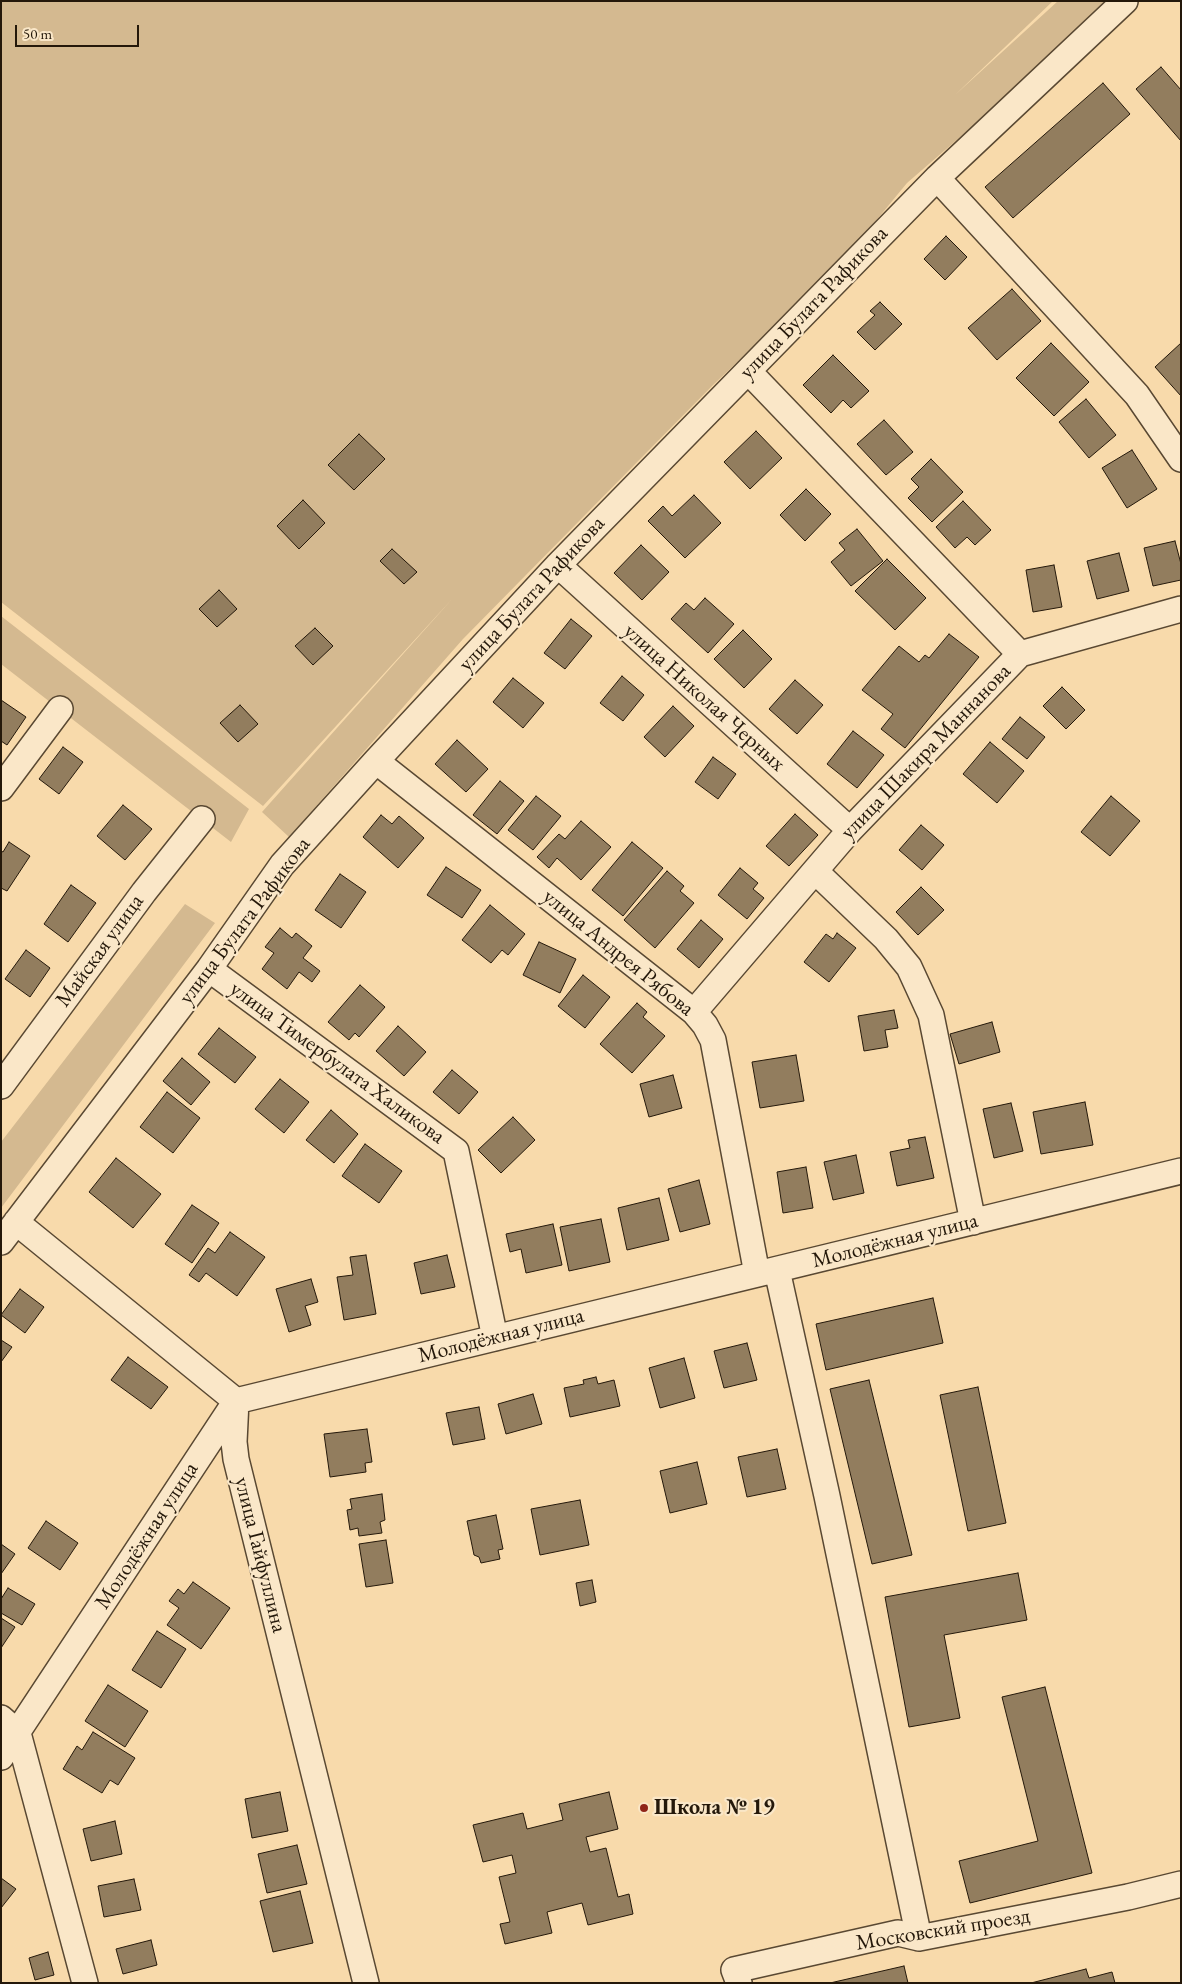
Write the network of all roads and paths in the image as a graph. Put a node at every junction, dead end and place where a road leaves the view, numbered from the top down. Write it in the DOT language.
graph roads {
  1 [pos="1126,1"];
  2 [pos="937,178"];
  3 [pos="748,371"];
  4 [pos="1181,459"];
  5 [pos="558,565"];
  6 [pos="1181,609"];
  7 [pos="1020,654"];
  8 [pos="60,709"];
  9 [pos="376,761"];
  10 [pos="1,788"];
  11 [pos="202,819"];
  12 [pos="850,830"];
  13 [pos="815,871"];
  14 [pos="209,969"];
  15 [pos="694,1012"];
  16 [pos="1,1086"];
  17 [pos="1181,1171"];
  18 [pos="16,1222"];
  19 [pos="973,1222"];
  20 [pos="1,1242"];
  21 [pos="767,1272"];
  22 [pos="495,1338"];
  23 [pos="236,1401"];
  24 [pos="10,1725"];
  25 [pos="1,1757"];
  26 [pos="1181,1884"];
  27 [pos="919,1938"];
  28 [pos="736,1976"];
  29 [pos="85,1983"];
  30 [pos="366,1983"];
  1 -- 2 [label="street, улица Булата Рафикова"];
  2 -- 3 [label="street, улица Булата Рафикова"];
  2 -- 4 [label="street"];
  3 -- 5 [label="street, улица Булата Рафикова"];
  3 -- 7 [label="street, улица Шакира Маннанова"];
  5 -- 9 [label="street, улица Булата Рафикова"];
  5 -- 12 [label="street, улица Николая Черных"];
  6 -- 7 [label="street"];
  7 -- 12 [label="street, улица Шакира Маннанова"];
  8 -- 10 [label="street"];
  9 -- 14 [label="street, улица Булата Рафикова"];
  9 -- 15 [label="street, улица Андрея Рябова"];
  11 -- 16 [label="street, Майская улица"];
  12 -- 13 [label="street, улица Шакира Маннанова"];
  13 -- 15 [label="street, улица Шакира Маннанова"];
  13 -- 19 [label="street"];
  14 -- 18 [label="street, улица Булата Рафикова"];
  14 -- 22 [label="street, улица Тимербулата Халикова"];
  15 -- 21 [label="street, улица Андрея Рябова"];
  17 -- 19 [label="street, Молодёжная улица"];
  18 -- 20 [label="street, улица Булата Рафикова"];
  18 -- 23 [label="street"];
  19 -- 21 [label="street, Молодёжная улица"];
  21 -- 22 [label="street, Молодёжная улица"];
  21 -- 27 [label="street, улица Андрея Рябова"];
  22 -- 23 [label="street, Молодёжная улица"];
  23 -- 24 [label="street, Молодёжная улица"];
  23 -- 30 [label="street, улица Гайфуллина"];
  24 -- 25 [label="street, Молодёжная улица"];
  24 -- 29 [label="street"];
  26 -- 27 [label="street, Московский проезд"];
  27 -- 28 [label="street, Московский проезд"];
}
